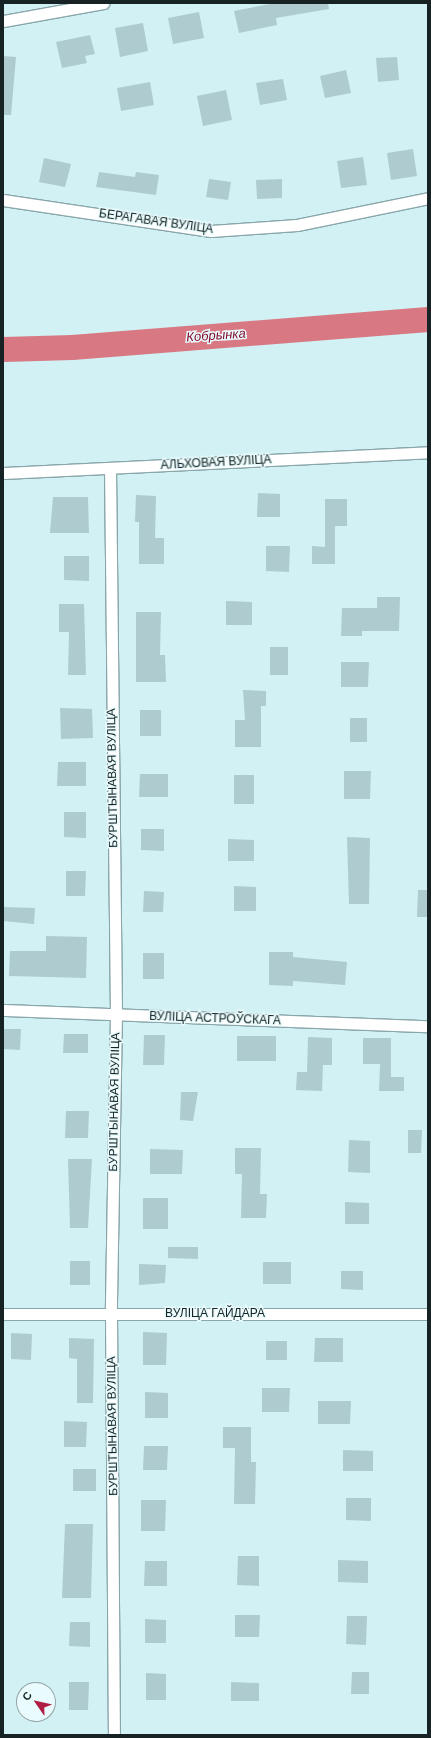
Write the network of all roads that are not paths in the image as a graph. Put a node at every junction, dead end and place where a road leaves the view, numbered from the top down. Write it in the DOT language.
graph roads {
  1 [pos="103,3"];
  2 [pos="3,21"];
  3 [pos="428,198"];
  4 [pos="3,200"];
  5 [pos="428,452"];
  6 [pos="110,468"];
  7 [pos="3,472"];
  8 [pos="3,1010"];
  9 [pos="116,1015"];
  10 [pos="428,1026"];
  11 [pos="3,1314"];
  12 [pos="111,1314"];
  13 [pos="428,1314"];
  14 [pos="114,1735"];
  1 -- 2 [label="street"];
  3 -- 4 [label="street, БЕРАГАВАЯ ВУЛІЦА"];
  5 -- 6 [label="street, АЛЬХОВАЯ ВУЛІЦА"];
  6 -- 7 [label="street, АЛЬХОВАЯ ВУЛІЦА"];
  6 -- 9 [label="street, БУРШТЫНАВАЯ ВУЛІЦА"];
  8 -- 9 [label="street, ВУЛІЦА АСТРОЎСКАГА"];
  9 -- 10 [label="street, ВУЛІЦА АСТРОЎСКАГА"];
  9 -- 12 [label="street, БУРШТЫНАВАЯ ВУЛІЦА"];
  11 -- 12 [label="street, ВУЛІЦА ГАЙДАРА"];
  12 -- 13 [label="street, ВУЛІЦА ГАЙДАРА"];
  12 -- 14 [label="street, БУРШТЫНАВАЯ ВУЛІЦА"];
}
